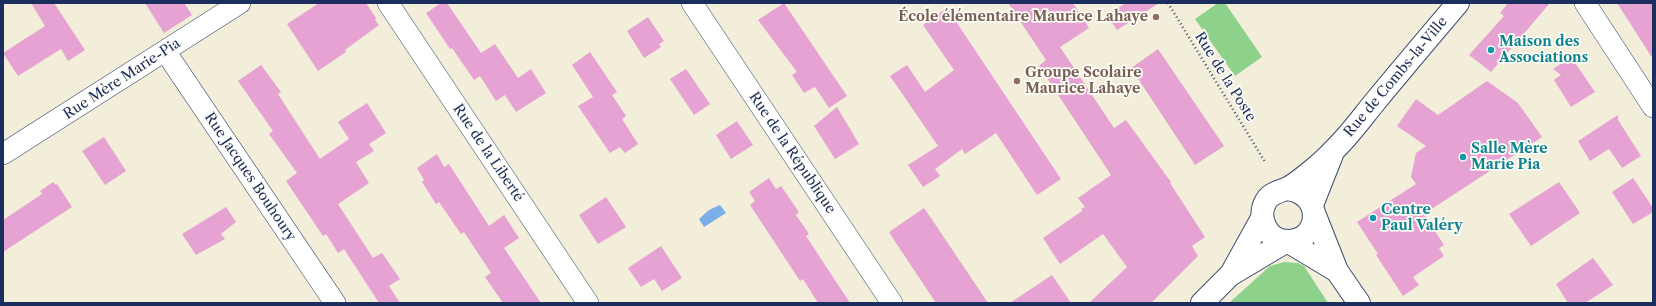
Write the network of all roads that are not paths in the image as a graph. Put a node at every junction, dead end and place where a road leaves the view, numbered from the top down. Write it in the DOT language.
graph roads {
  1 [pos="240,3"];
  2 [pos="388,3"];
  3 [pos="692,3"];
  4 [pos="1458,3"];
  5 [pos="1585,3"];
  6 [pos="165,51"];
  7 [pos="1653,107"];
  8 [pos="1333,151"];
  9 [pos="3,154"];
  10 [pos="1286,189"];
  11 [pos="1313,209"];
  12 [pos="1262,218"];
  13 [pos="1287,241"];
  14 [pos="1337,271"];
  15 [pos="1230,275"];
  16 [pos="334,303"];
  17 [pos="588,303"];
  18 [pos="892,303"];
  19 [pos="1202,303"];
  20 [pos="1359,303"];
  1 -- 6 [label="street, Rue Mère Marie-Pia"];
  2 -- 17 [label="street, Rue de la Liberté"];
  3 -- 18 [label="street, Rue de la République"];
  4 -- 8 [label="main road, Rue de Combs-la-Ville"];
  5 -- 7 [label="street"];
  6 -- 9 [label="street, Rue Mère Marie-Pia"];
  6 -- 16 [label="street, Rue Jacques Bouhoury"];
  8 -- 10 [label="main road, Rue de Combs-la-Ville"];
  8 -- 11 [label="main road, Rue de Combs-la-Ville"];
  10 -- 11 [label="main road"];
  10 -- 12 [label="main road"];
  11 -- 13 [label="main road"];
  11 -- 14 [label="main road"];
  12 -- 13 [label="main road"];
  12 -- 15 [label="main road"];
  13 -- 14 [label="main road"];
  13 -- 15 [label="main road"];
  14 -- 20 [label="main road"];
  15 -- 19 [label="main road"];
}
